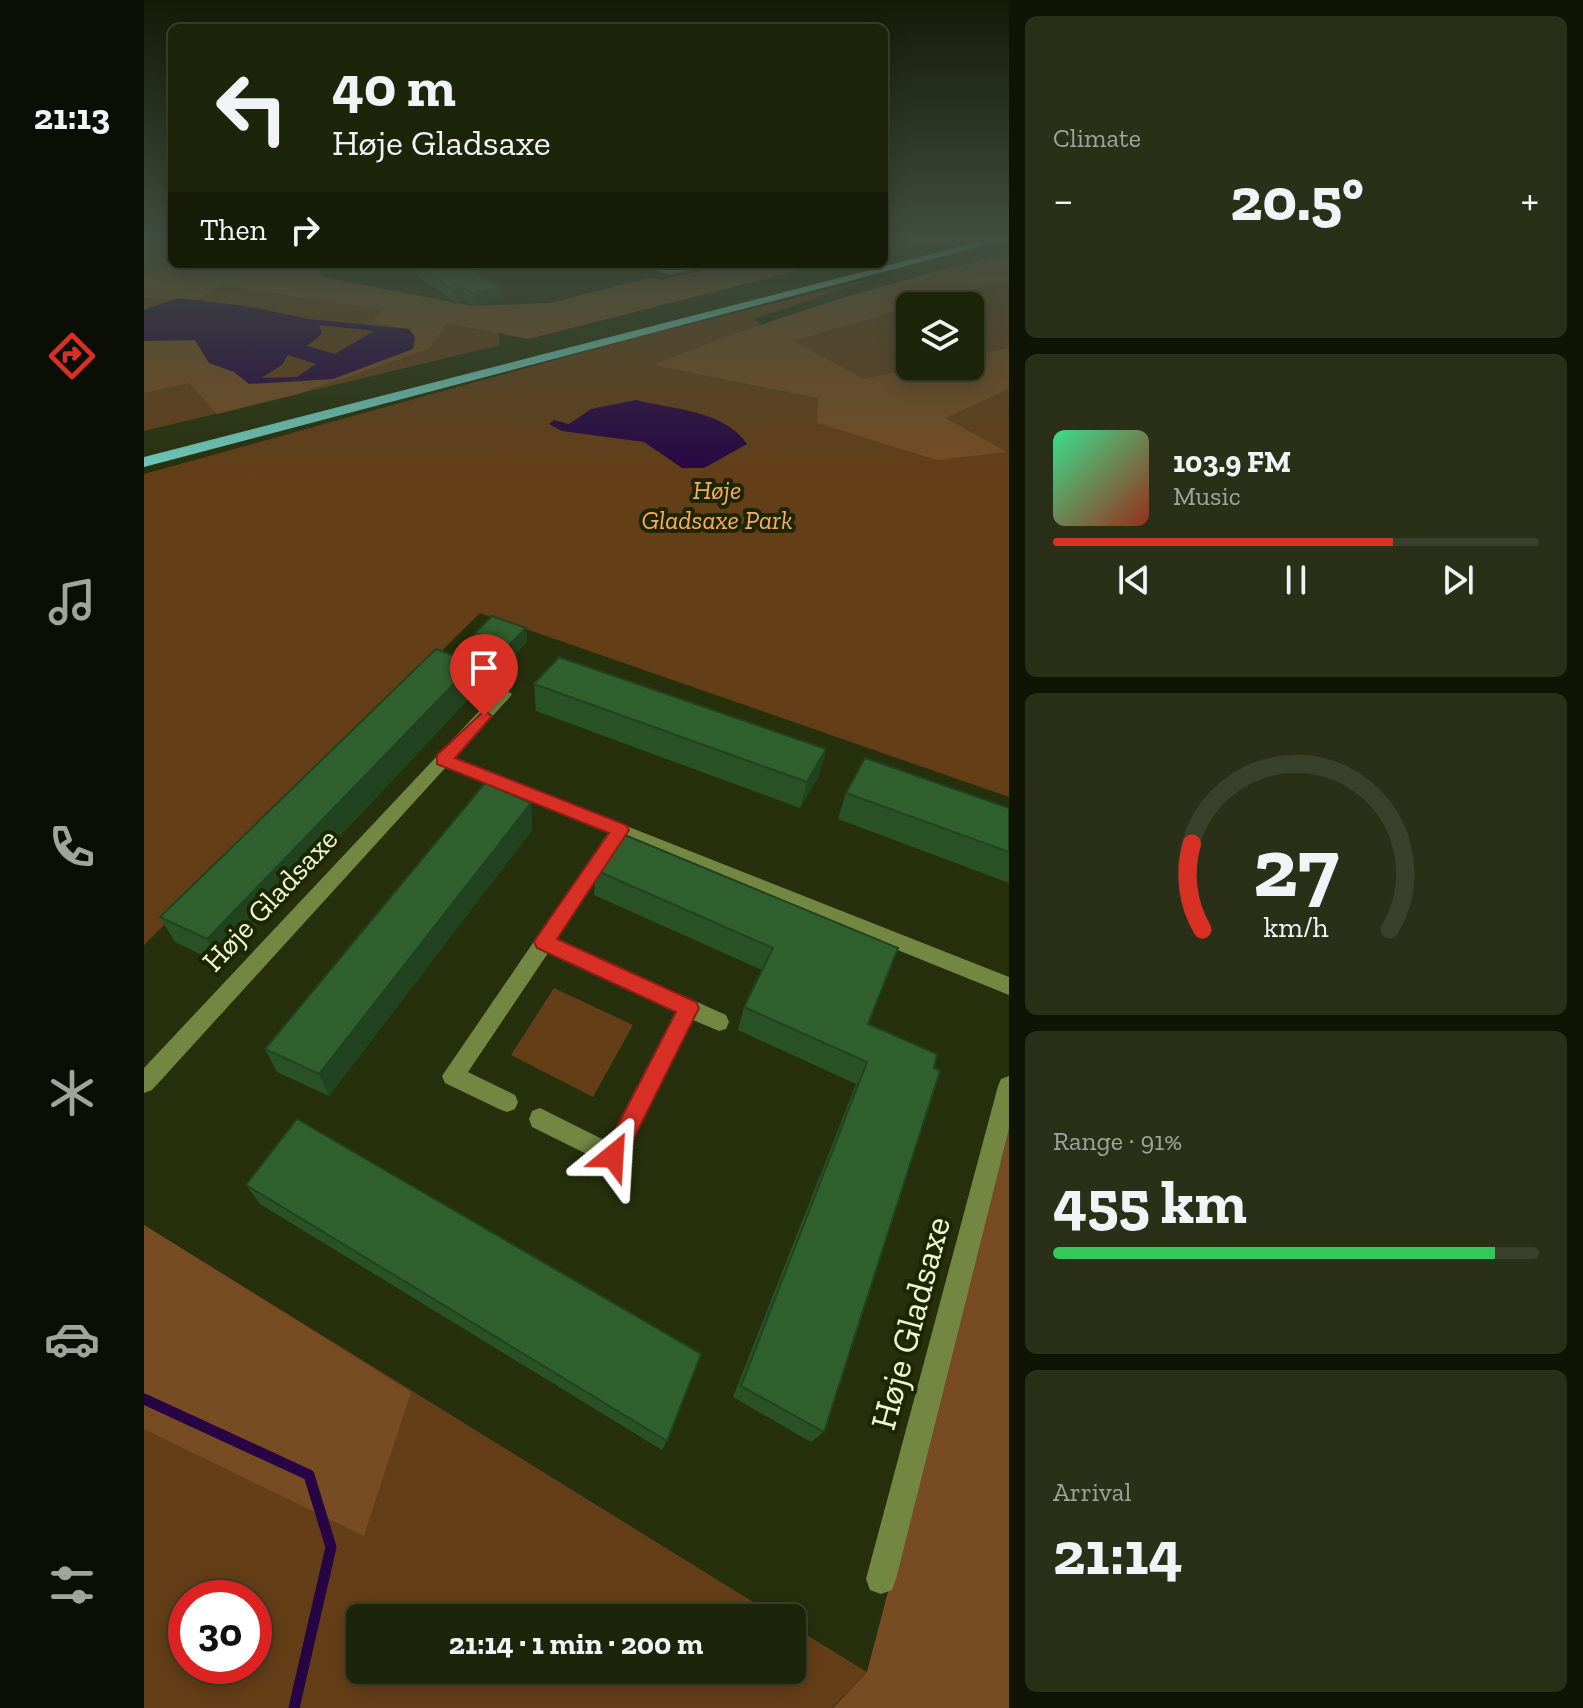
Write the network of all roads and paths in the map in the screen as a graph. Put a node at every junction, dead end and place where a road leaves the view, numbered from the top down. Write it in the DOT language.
graph roads {
  1 [pos="664,319"];
  2 [pos="698,319"];
  3 [pos="144,451"];
  4 [pos="144,462"];
  5 [pos="504,694"];
  6 [pos="443,760"];
  7 [pos="620,830"];
  8 [pos="544,942"];
  9 [pos="1009,986"];
  10 [pos="689,1008"];
  11 [pos="719,1022"];
  12 [pos="144,1083"];
  13 [pos="1009,1086"];
  14 [pos="507,1102"];
  15 [pos="540,1119"];
  16 [pos="881,1579"];
  1 -- 3 [label="highway"];
  2 -- 4 [label="highway"];
  5 -- 6 [label="street, Høje Gladsaxe"];
  6 -- 7 [label="street"];
  6 -- 12 [label="street, Høje Gladsaxe"];
  7 -- 8 [label="street"];
  7 -- 9 [label="street"];
  8 -- 10 [label="street"];
  8 -- 14 [label="street"];
  10 -- 11 [label="street"];
  10 -- 15 [label="street"];
  13 -- 16 [label="street, Høje Gladsaxe"];
}
